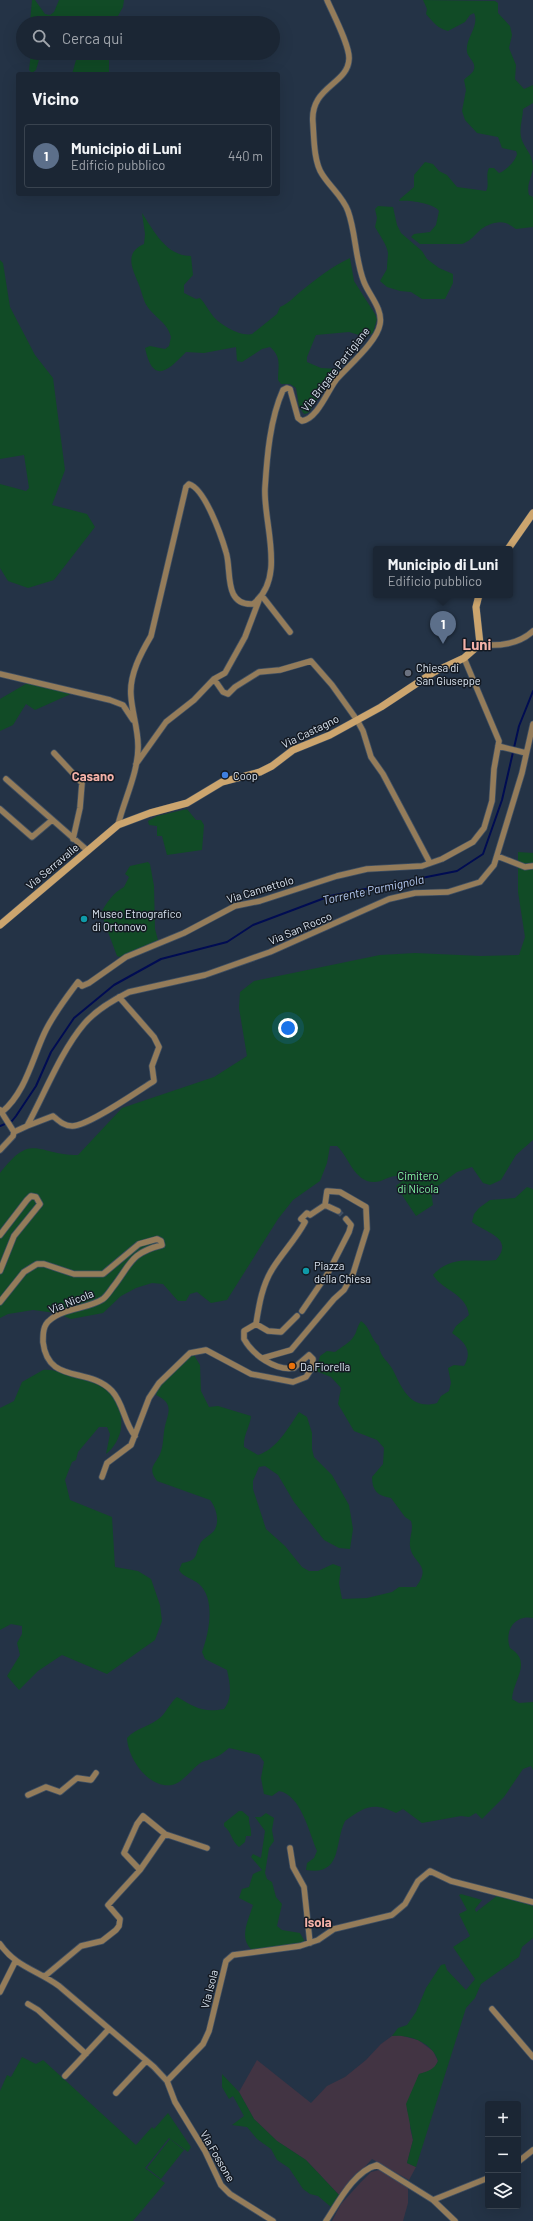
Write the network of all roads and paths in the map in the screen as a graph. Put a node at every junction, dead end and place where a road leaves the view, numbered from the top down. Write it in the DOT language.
graph roads {
  1 [pos="327,0"];
  2 [pos="533,513"];
  3 [pos="510,546"];
  4 [pos="260,598"];
  5 [pos="478,598"];
  6 [pos="533,631"];
  7 [pos="290,632"];
  8 [pos="480,644"];
  9 [pos="464,658"];
  10 [pos="0,674"];
  11 [pos="214,679"];
  12 [pos="357,720"];
  13 [pos="135,722"];
  14 [pos="533,724"];
  15 [pos="502,747"];
  16 [pos="523,752"];
  17 [pos="54,754"];
  18 [pos="135,766"];
  19 [pos="6,779"];
  20 [pos="0,809"];
  21 [pos="52,820"];
  22 [pos="118,825"];
  23 [pos="73,839"];
  24 [pos="88,851"];
  25 [pos="497,856"];
  26 [pos="430,863"];
  27 [pos="533,866"];
  28 [pos="0,925"];
  29 [pos="118,997"];
  30 [pos="2,1113"];
  31 [pos="27,1126"];
  32 [pos="14,1132"];
  33 [pos="0,1150"];
  34 [pos="325,1205"];
  35 [pos="338,1211"];
  36 [pos="346,1219"];
  37 [pos="0,1235"];
  38 [pos="0,1271"];
  39 [pos="0,1302"];
  40 [pos="302,1311"];
  41 [pos="297,1316"];
  42 [pos="256,1324"];
  43 [pos="263,1358"];
  44 [pos="135,1436"];
  45 [pos="102,1477"];
  46 [pos="96,1773"];
  47 [pos="28,1795"];
  48 [pos="165,1834"];
  49 [pos="207,1848"];
  50 [pos="290,1848"];
  51 [pos="140,1870"];
  52 [pos="533,1902"];
  53 [pos="310,1943"];
  54 [pos="0,1944"];
  55 [pos="16,1962"];
  56 [pos="45,1976"];
  57 [pos="0,1992"];
  58 [pos="28,2004"];
  59 [pos="492,2009"];
  60 [pos="108,2030"];
  61 [pos="86,2054"];
  62 [pos="533,2057"];
  63 [pos="146,2061"];
  64 [pos="65,2076"];
  65 [pos="167,2081"];
  66 [pos="116,2093"];
  67 [pos="533,2150"];
  68 [pos="521,2160"];
  69 [pos="485,2179"];
  70 [pos="433,2200"];
  71 [pos="267,2219"];
  72 [pos="274,2221"];
  73 [pos="326,2221"];
  74 [pos="455,2221"];
  1 -- 4 [label="street, Via Brigate Partigiane"];
  2 -- 3 [label="street"];
  4 -- 7 [label="street"];
  4 -- 11 [label="street"];
  4 -- 13 [label="street"];
  5 -- 8 [label="street"];
  6 -- 8 [label="street"];
  8 -- 9 [label="street, Via Castagno"];
  9 -- 12 [label="street, Via Castagno"];
  9 -- 15 [label="street"];
  10 -- 13 [label="street"];
  11 -- 12 [label="street"];
  11 -- 18 [label="street"];
  12 -- 22 [label="street, Via Castagno"];
  12 -- 26 [label="street"];
  13 -- 18 [label="street"];
  14 -- 16 [label="street, Via San Rocco"];
  15 -- 16 [label="street"];
  15 -- 26 [label="street"];
  16 -- 25 [label="street, Via San Rocco"];
  17 -- 23 [label="street"];
  18 -- 22 [label="street"];
  19 -- 21 [label="street"];
  20 -- 21 [label="street"];
  21 -- 23 [label="street"];
  22 -- 24 [label="street, Via Serravalle"];
  23 -- 24 [label="street"];
  24 -- 28 [label="street, Via Serravalle"];
  25 -- 27 [label="street"];
  25 -- 29 [label="street, Via San Rocco"];
  26 -- 30 [label="street, Via Cannettolo"];
  29 -- 31 [label="street, Via San Rocco"];
  29 -- 31 [label="street"];
  30 -- 32 [label="street"];
  31 -- 32 [label="street"];
  32 -- 33 [label="street"];
  34 -- 35 [label="street"];
  34 -- 42 [label="street"];
  34 -- 43 [label="street"];
  36 -- 40 [label="street"];
  37 -- 38 [label="street"];
  39 -- 44 [label="street, Via Nicola"];
  41 -- 42 [label="street"];
  42 -- 43 [label="street"];
  43 -- 44 [label="street"];
  44 -- 45 [label="street"];
  46 -- 47 [label="street"];
  48 -- 49 [label="street"];
  48 -- 51 [label="street"];
  48 -- 51 [label="street"];
  50 -- 53 [label="street"];
  51 -- 56 [label="street"];
  52 -- 53 [label="street, Via Isola"];
  53 -- 65 [label="street, Via Isola"];
  54 -- 55 [label="street"];
  55 -- 56 [label="street"];
  55 -- 57 [label="street"];
  56 -- 60 [label="street"];
  58 -- 61 [label="street"];
  59 -- 62 [label="street"];
  60 -- 61 [label="street"];
  60 -- 63 [label="street"];
  61 -- 64 [label="street"];
  63 -- 65 [label="street"];
  63 -- 66 [label="street"];
  65 -- 71 [label="street, Via Fossone"];
  67 -- 68 [label="street"];
  69 -- 70 [label="street"];
  70 -- 73 [label="street"];
  70 -- 74 [label="street"];
  71 -- 72 [label="street, Via Fossone"];
}
